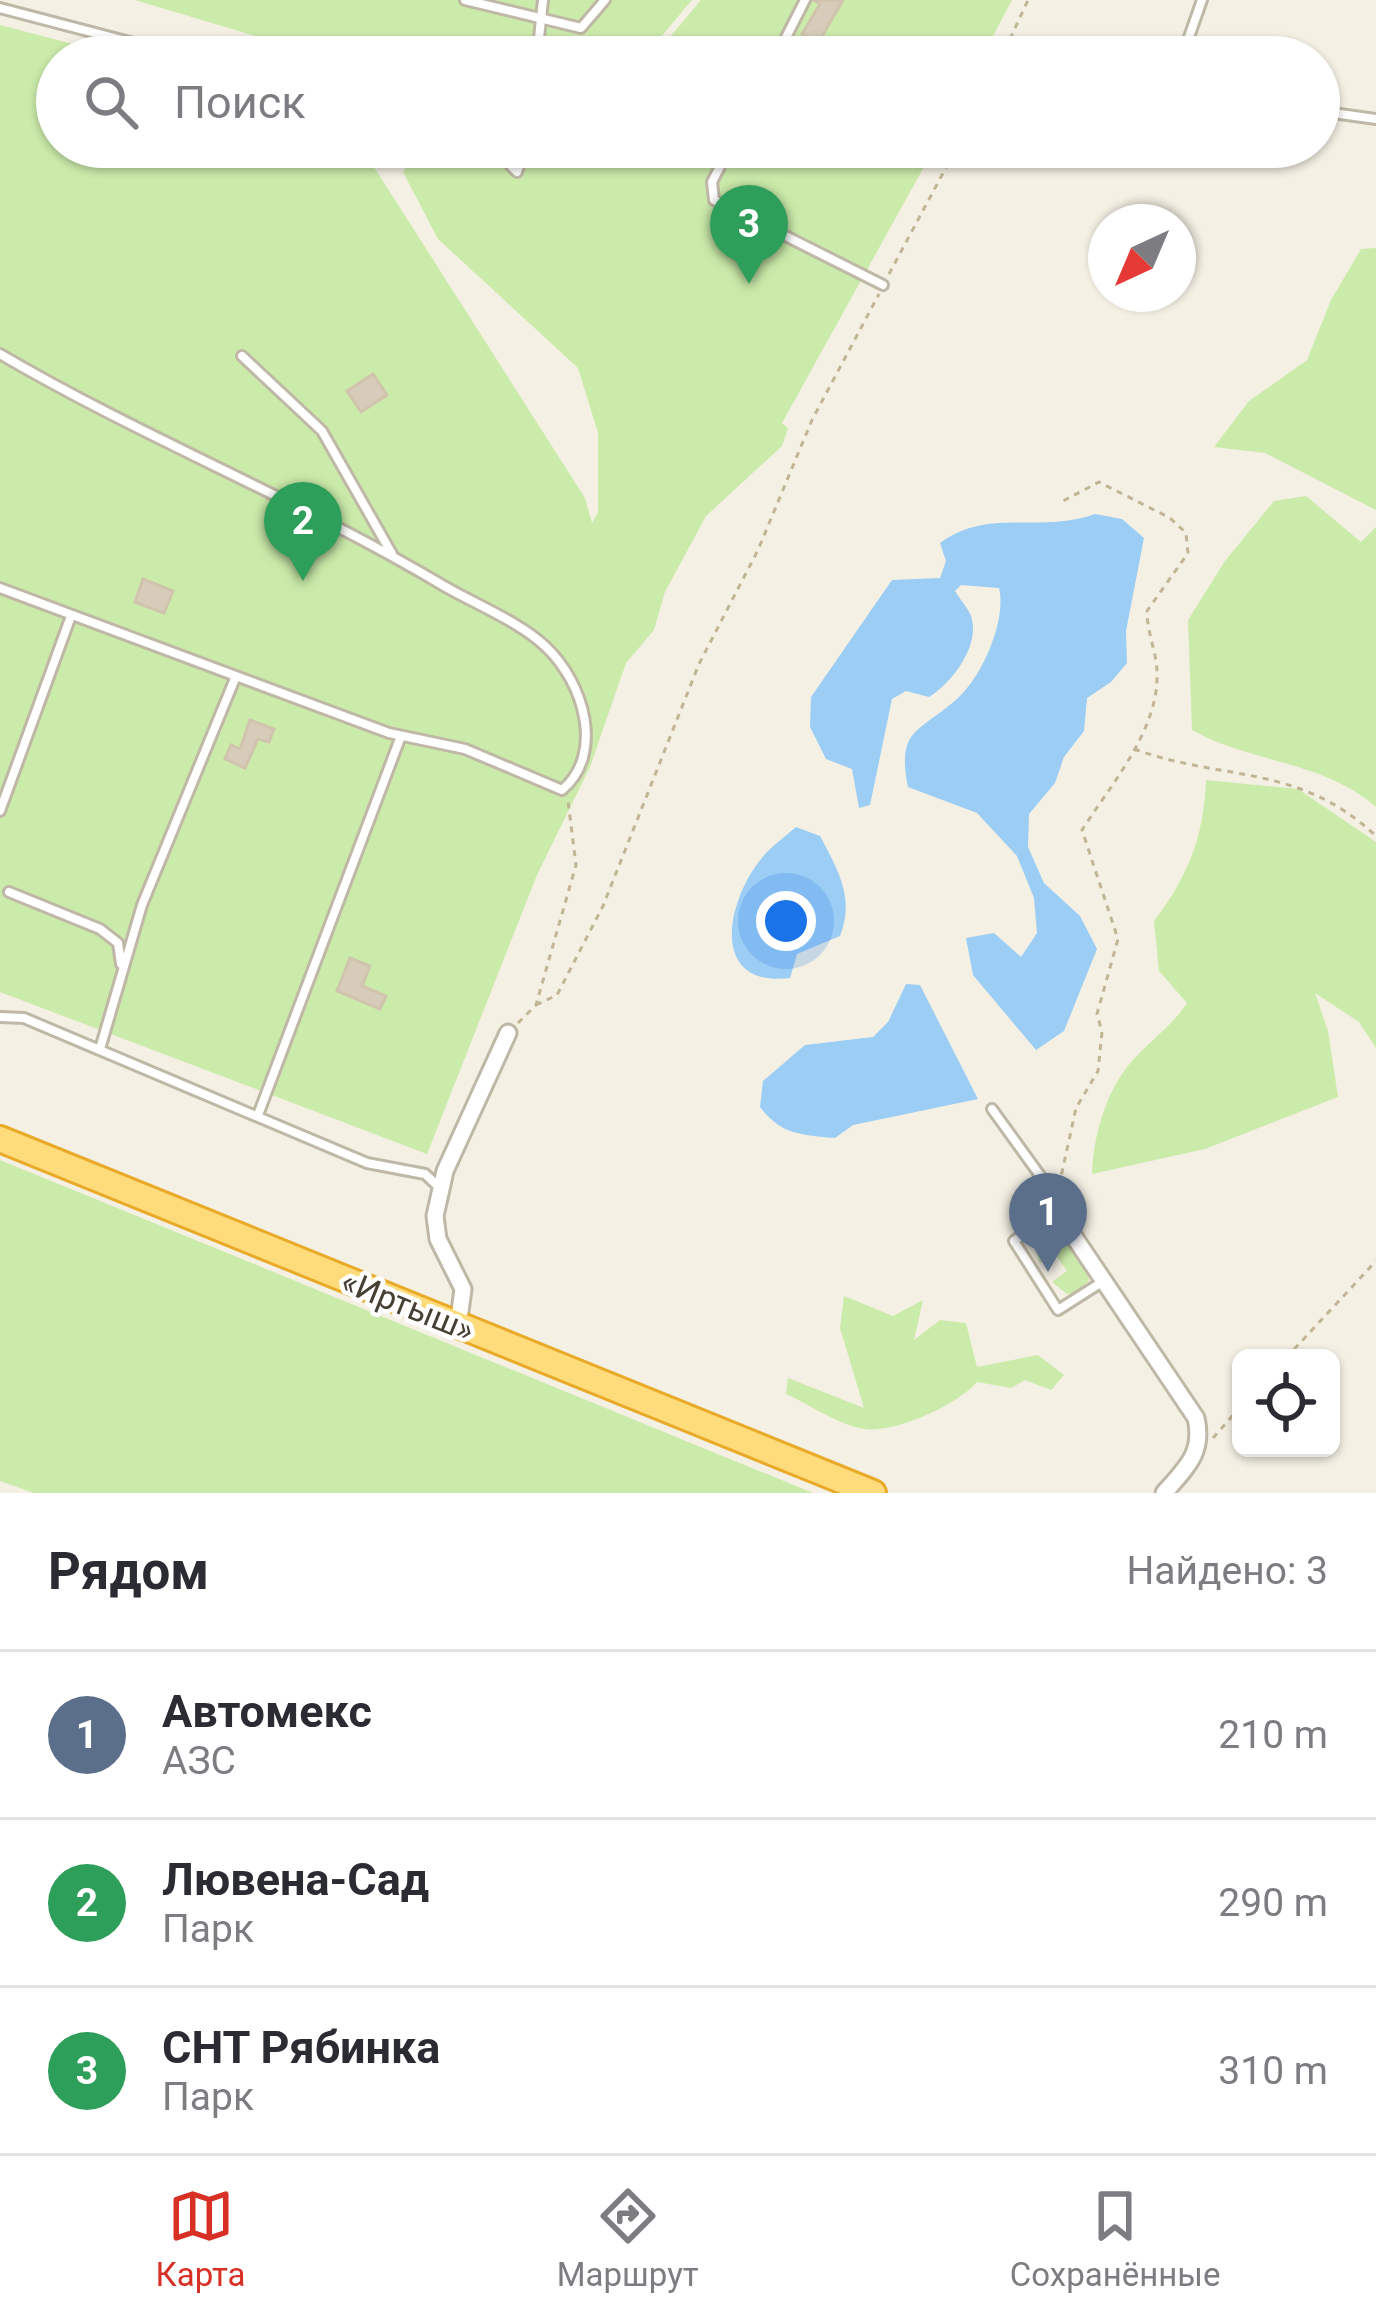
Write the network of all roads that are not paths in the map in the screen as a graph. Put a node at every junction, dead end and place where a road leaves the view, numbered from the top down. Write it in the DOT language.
graph roads {
  1 [pos="465,0"];
  2 [pos="543,0"];
  3 [pos="604,0"];
  4 [pos="806,0"];
  5 [pos="1202,0"];
  6 [pos="0,8"];
  7 [pos="542,16"];
  8 [pos="107,36"];
  9 [pos="540,36"];
  10 [pos="787,36"];
  11 [pos="1189,36"];
  12 [pos="1340,114"];
  13 [pos="1376,119"];
  14 [pos="719,168"];
  15 [pos="884,285"];
  16 [pos="0,355"];
  17 [pos="242,356"];
  18 [pos="392,555"];
  19 [pos="0,588"];
  20 [pos="71,616"];
  21 [pos="236,676"];
  22 [pos="400,736"];
  23 [pos="0,811"];
  24 [pos="9,892"];
  25 [pos="122,965"];
  26 [pos="0,1017"];
  27 [pos="508,1033"];
  28 [pos="100,1049"];
  29 [pos="992,1109"];
  30 [pos="258,1115"];
  31 [pos="0,1139"];
  32 [pos="440,1188"];
  33 [pos="1058,1213"];
  34 [pos="1102,1282"];
  35 [pos="458,1326"];
  36 [pos="870,1493"];
  37 [pos="1164,1493"];
  1 -- 7 [label="lane"];
  2 -- 7 [label="lane"];
  3 -- 7 [label="lane"];
  4 -- 10 [label="lane"];
  5 -- 11 [label="lane"];
  6 -- 8 [label="lane"];
  7 -- 9 [label="lane"];
  12 -- 13 [label="lane"];
  14 -- 15 [label="lane"];
  16 -- 18 [label="lane"];
  17 -- 18 [label="lane"];
  18 -- 22 [label="lane"];
  19 -- 20 [label="lane"];
  20 -- 21 [label="lane"];
  20 -- 23 [label="lane"];
  21 -- 22 [label="lane"];
  21 -- 25 [label="lane"];
  22 -- 30 [label="lane"];
  24 -- 25 [label="lane"];
  25 -- 28 [label="lane"];
  26 -- 28 [label="lane"];
  27 -- 32 [label="street"];
  28 -- 30 [label="lane"];
  29 -- 33 [label="lane"];
  30 -- 32 [label="lane"];
  31 -- 35 [label="highway, «Иртыш»"];
  32 -- 35 [label="street"];
  33 -- 34 [label="street"];
  33 -- 34 [label="lane"];
  34 -- 37 [label="street"];
  35 -- 36 [label="highway, «Иртыш»"];
}
